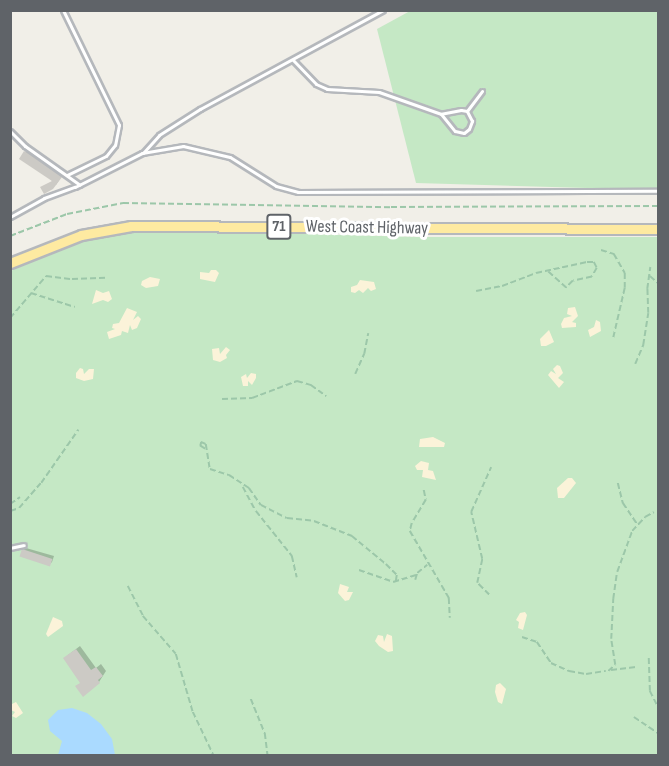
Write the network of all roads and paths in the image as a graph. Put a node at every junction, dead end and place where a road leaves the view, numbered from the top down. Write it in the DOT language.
graph roads {
  1 [pos="63,10"];
  2 [pos="383,10"];
  3 [pos="293,60"];
  4 [pos="482,91"];
  5 [pos="467,111"];
  6 [pos="441,114"];
  7 [pos="10,131"];
  8 [pos="142,153"];
  9 [pos="67,176"];
  10 [pos="80,185"];
  11 [pos="658,191"];
  12 [pos="658,206"];
  13 [pos="10,217"];
  14 [pos="658,229"];
  15 [pos="10,237"];
  16 [pos="601,250"];
  17 [pos="10,262"];
  18 [pos="650,267"];
  19 [pos="548,272"];
  20 [pos="649,275"];
  21 [pos="106,278"];
  22 [pos="658,284"];
  23 [pos="476,291"];
  24 [pos="30,293"];
  25 [pos="75,307"];
  26 [pos="10,318"];
  27 [pos="369,333"];
  28 [pos="613,339"];
  29 [pos="635,364"];
  30 [pos="355,374"];
  31 [pos="326,396"];
  32 [pos="222,399"];
  33 [pos="78,430"];
  34 [pos="205,449"];
  35 [pos="491,467"];
  36 [pos="618,483"];
  37 [pos="243,486"];
  38 [pos="424,490"];
  39 [pos="20,497"];
  40 [pos="10,504"];
  41 [pos="10,511"];
  42 [pos="654,512"];
  43 [pos="637,525"];
  44 [pos="405,528"];
  45 [pos="410,529"];
  46 [pos="24,545"];
  47 [pos="10,548"];
  48 [pos="428,565"];
  49 [pos="358,570"];
  50 [pos="416,575"];
  51 [pos="297,577"];
  52 [pos="415,580"];
  53 [pos="396,582"];
  54 [pos="128,586"];
  55 [pos="489,595"];
  56 [pos="450,618"];
  57 [pos="522,637"];
  58 [pos="649,658"];
  59 [pos="636,667"];
  60 [pos="608,671"];
  61 [pos="251,699"];
  62 [pos="658,707"];
  63 [pos="634,717"];
  64 [pos="658,733"];
  65 [pos="214,756"];
  66 [pos="268,756"];
  1 -- 9 [label="lane"];
  2 -- 3 [label="lane"];
  3 -- 6 [label="lane"];
  3 -- 8 [label="lane"];
  4 -- 5 [label="lane"];
  5 -- 6 [label="lane"];
  5 -- 6 [label="lane"];
  7 -- 9 [label="lane"];
  8 -- 10 [label="lane"];
  8 -- 11 [label="lane"];
  9 -- 10 [label="lane"];
  10 -- 13 [label="lane"];
  12 -- 15 [label="path"];
  14 -- 17 [label="highway, West Coast Highway / 71"];
  16 -- 28 [label="path"];
  18 -- 20 [label="path"];
  19 -- 19 [label="path"];
  19 -- 23 [label="path"];
  20 -- 22 [label="path"];
  20 -- 29 [label="path"];
  21 -- 24 [label="path"];
  24 -- 25 [label="path"];
  24 -- 26 [label="path"];
  27 -- 30 [label="path"];
  31 -- 32 [label="path"];
  33 -- 41 [label="path"];
  34 -- 37 [label="path"];
  35 -- 55 [label="path"];
  36 -- 43 [label="path"];
  37 -- 51 [label="path"];
  37 -- 53 [label="path"];
  38 -- 45 [label="path"];
  39 -- 40 [label="path"];
  42 -- 43 [label="path"];
  43 -- 60 [label="path"];
  44 -- 45 [label="path"];
  45 -- 48 [label="path"];
  46 -- 47 [label="lane"];
  48 -- 50 [label="path"];
  48 -- 56 [label="path"];
  49 -- 53 [label="path"];
  50 -- 52 [label="path"];
  50 -- 53 [label="path"];
  54 -- 65 [label="path"];
  57 -- 60 [label="path"];
  58 -- 62 [label="path"];
  59 -- 60 [label="path"];
  61 -- 66 [label="path"];
  63 -- 64 [label="path"];
}
